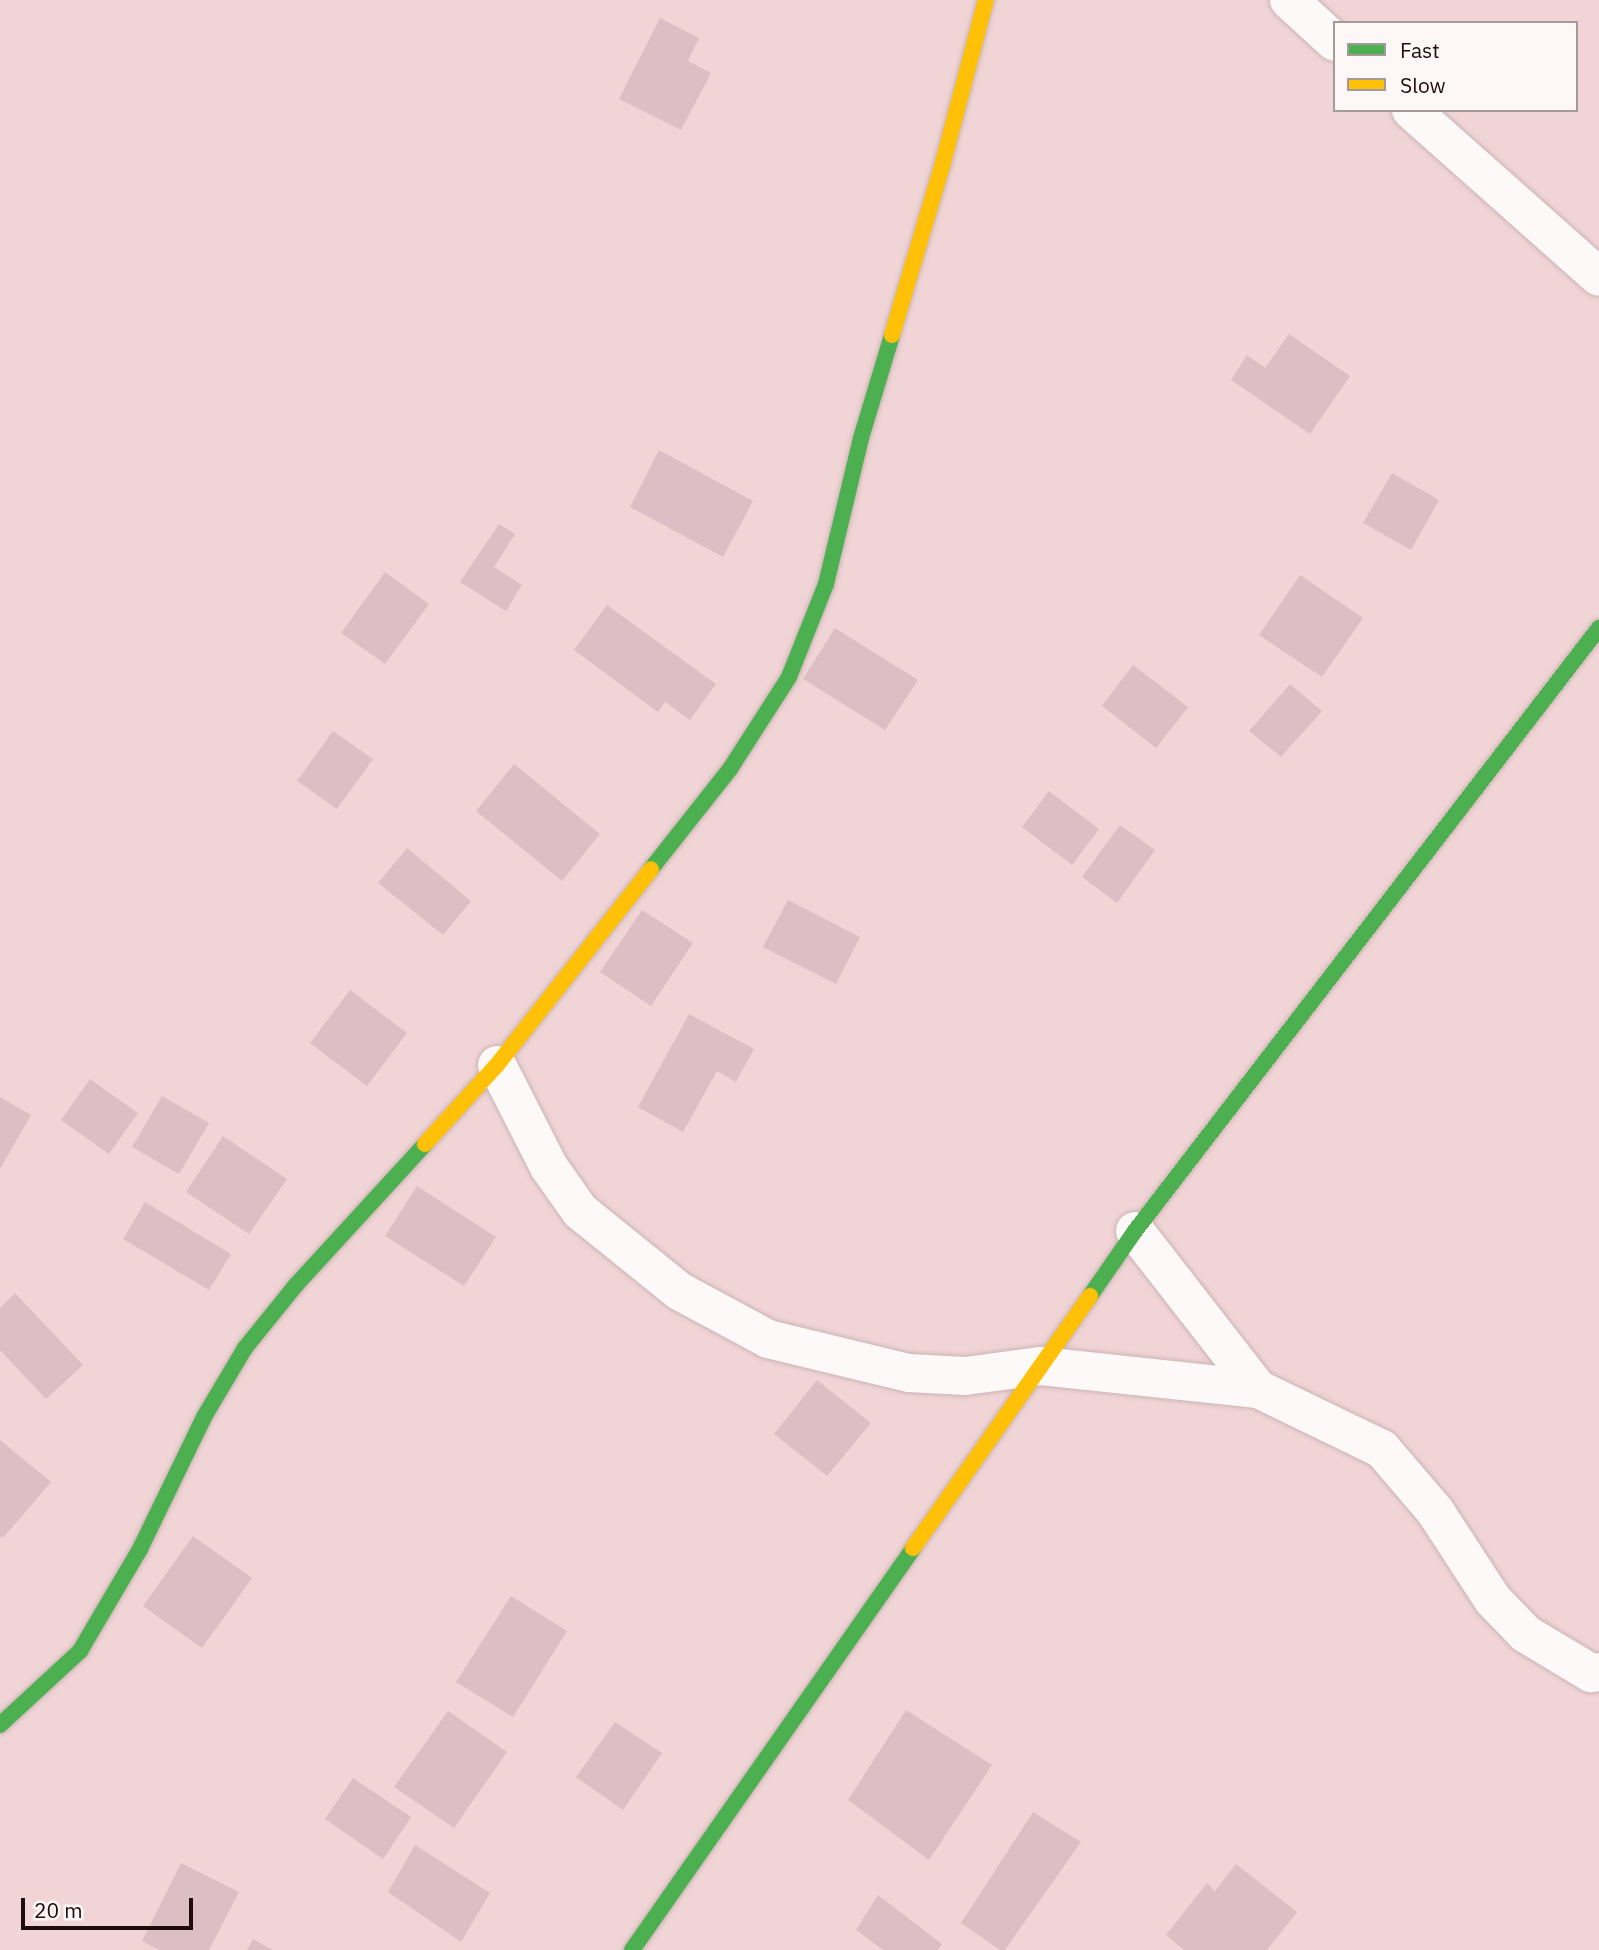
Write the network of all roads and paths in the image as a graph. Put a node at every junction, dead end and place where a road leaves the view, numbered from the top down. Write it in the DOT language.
graph roads {
  1 [pos="986,0"];
  2 [pos="1289,0"];
  3 [pos="1333,40"];
  4 [pos="1413,112"];
  5 [pos="1599,277"];
  6 [pos="1599,628"];
  7 [pos="497,1065"];
  8 [pos="1135,1231"];
  9 [pos="1041,1366"];
  10 [pos="1258,1389"];
  11 [pos="1599,1672"];
  12 [pos="0,1725"];
  13 [pos="632,1950"];
  1 -- 7 [label="street"];
  2 -- 3 [label="street"];
  4 -- 5 [label="street"];
  6 -- 8 [label="street"];
  7 -- 9 [label="street"];
  7 -- 12 [label="street"];
  8 -- 9 [label="street"];
  8 -- 10 [label="street"];
  9 -- 10 [label="street"];
  9 -- 13 [label="street"];
  10 -- 11 [label="street"];
}
